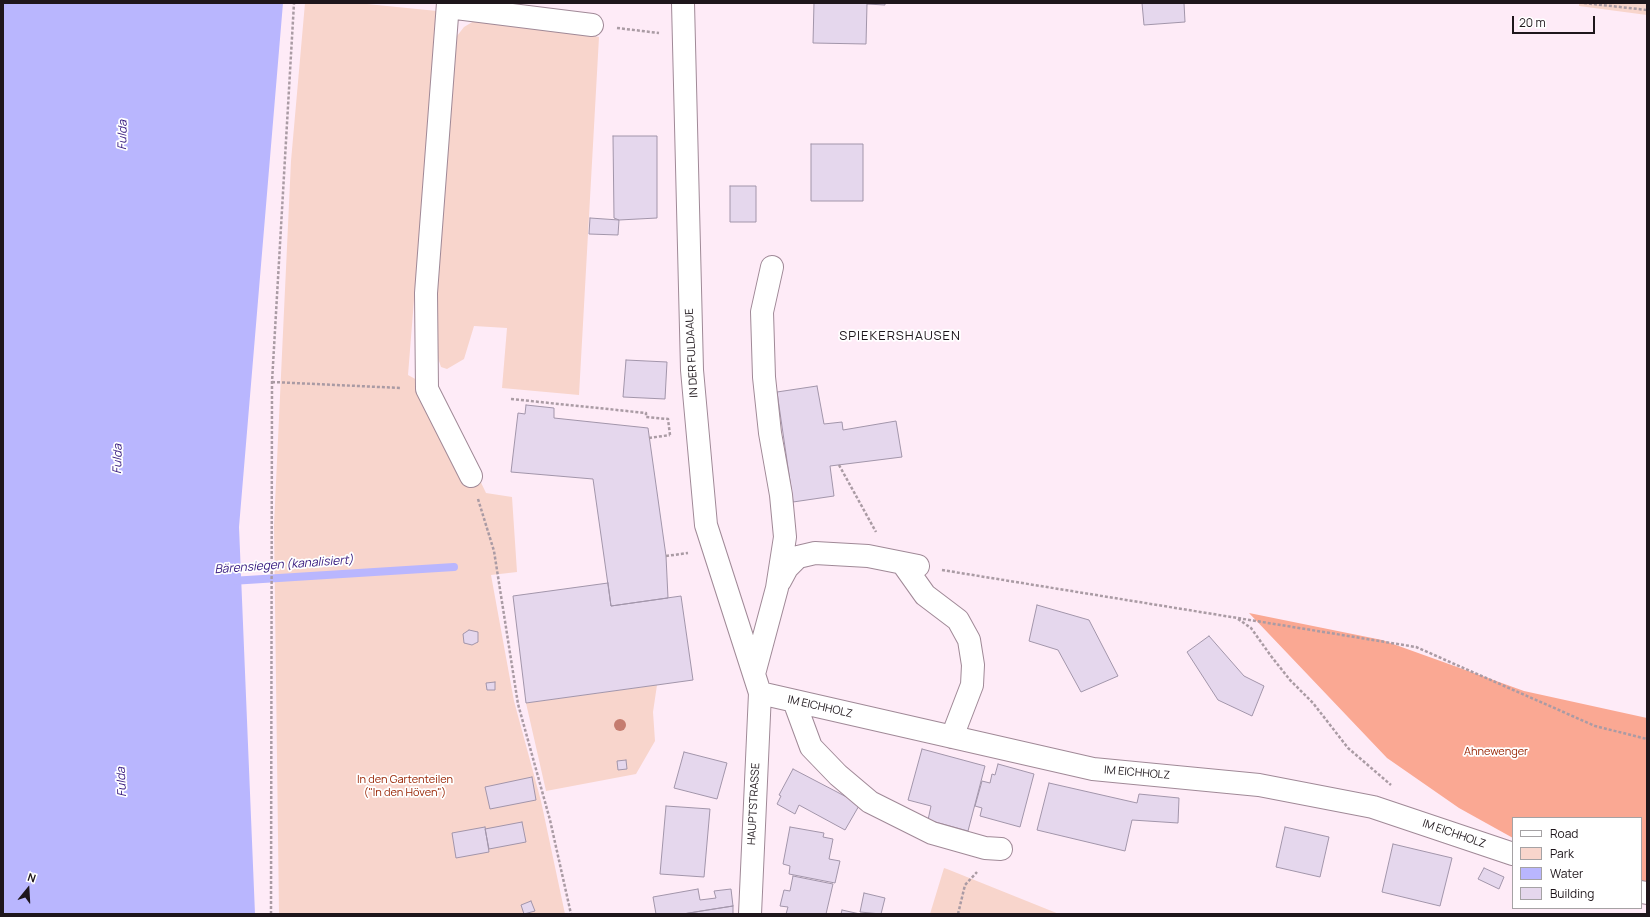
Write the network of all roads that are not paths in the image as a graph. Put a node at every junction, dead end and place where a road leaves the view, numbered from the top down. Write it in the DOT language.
graph roads {
  1 [pos="683,3"];
  2 [pos="448,5"];
  3 [pos="592,25"];
  4 [pos="772,267"];
  5 [pos="471,476"];
  6 [pos="777,588"];
  7 [pos="757,684"];
  8 [pos="794,701"];
  9 [pos="952,737"];
  10 [pos="993,849"];
  11 [pos="1512,854"];
  12 [pos="750,914"];
  1 -- 7 [label="street, IN DER FULDAAUE"];
  2 -- 3 [label="street"];
  2 -- 5 [label="street"];
  4 -- 6 [label="street"];
  6 -- 7 [label="street"];
  6 -- 9 [label="street"];
  7 -- 8 [label="street, IM EICHHOLZ"];
  7 -- 12 [label="street, HAUPTSTRASSE"];
  8 -- 9 [label="street, IM EICHHOLZ"];
  8 -- 10 [label="street"];
  9 -- 11 [label="street, IM EICHHOLZ"];
}
